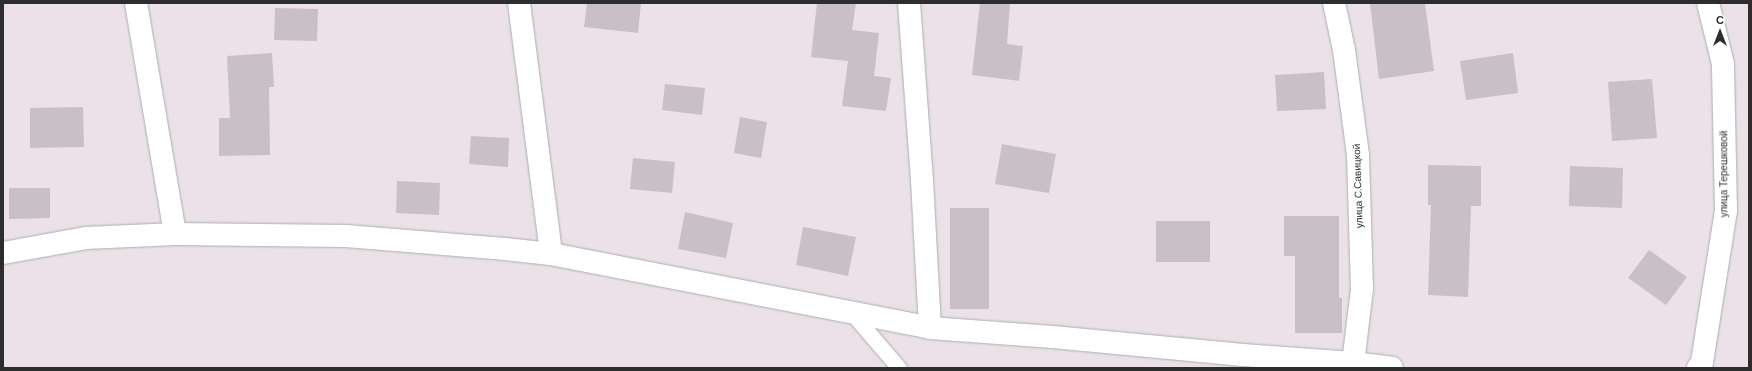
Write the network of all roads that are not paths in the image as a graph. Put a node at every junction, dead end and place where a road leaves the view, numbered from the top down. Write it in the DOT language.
graph roads {
  1 [pos="136,3"];
  2 [pos="519,3"];
  3 [pos="909,3"];
  4 [pos="1334,3"];
  5 [pos="1708,3"];
  6 [pos="175,234"];
  7 [pos="3,253"];
  8 [pos="551,254"];
  9 [pos="851,312"];
  10 [pos="930,328"];
  11 [pos="1350,365"];
  12 [pos="899,368"];
  13 [pos="1392,368"];
  14 [pos="1698,368"];
  1 -- 6 [label="street"];
  2 -- 8 [label="street"];
  3 -- 10 [label="street"];
  4 -- 11 [label="street, улица С.Савицкой"];
  5 -- 14 [label="street, улица Терешковой"];
  6 -- 7 [label="street"];
  6 -- 8 [label="street"];
  8 -- 9 [label="street"];
  9 -- 10 [label="street"];
  9 -- 12 [label="lane"];
  10 -- 11 [label="street"];
  11 -- 13 [label="street"];
}
